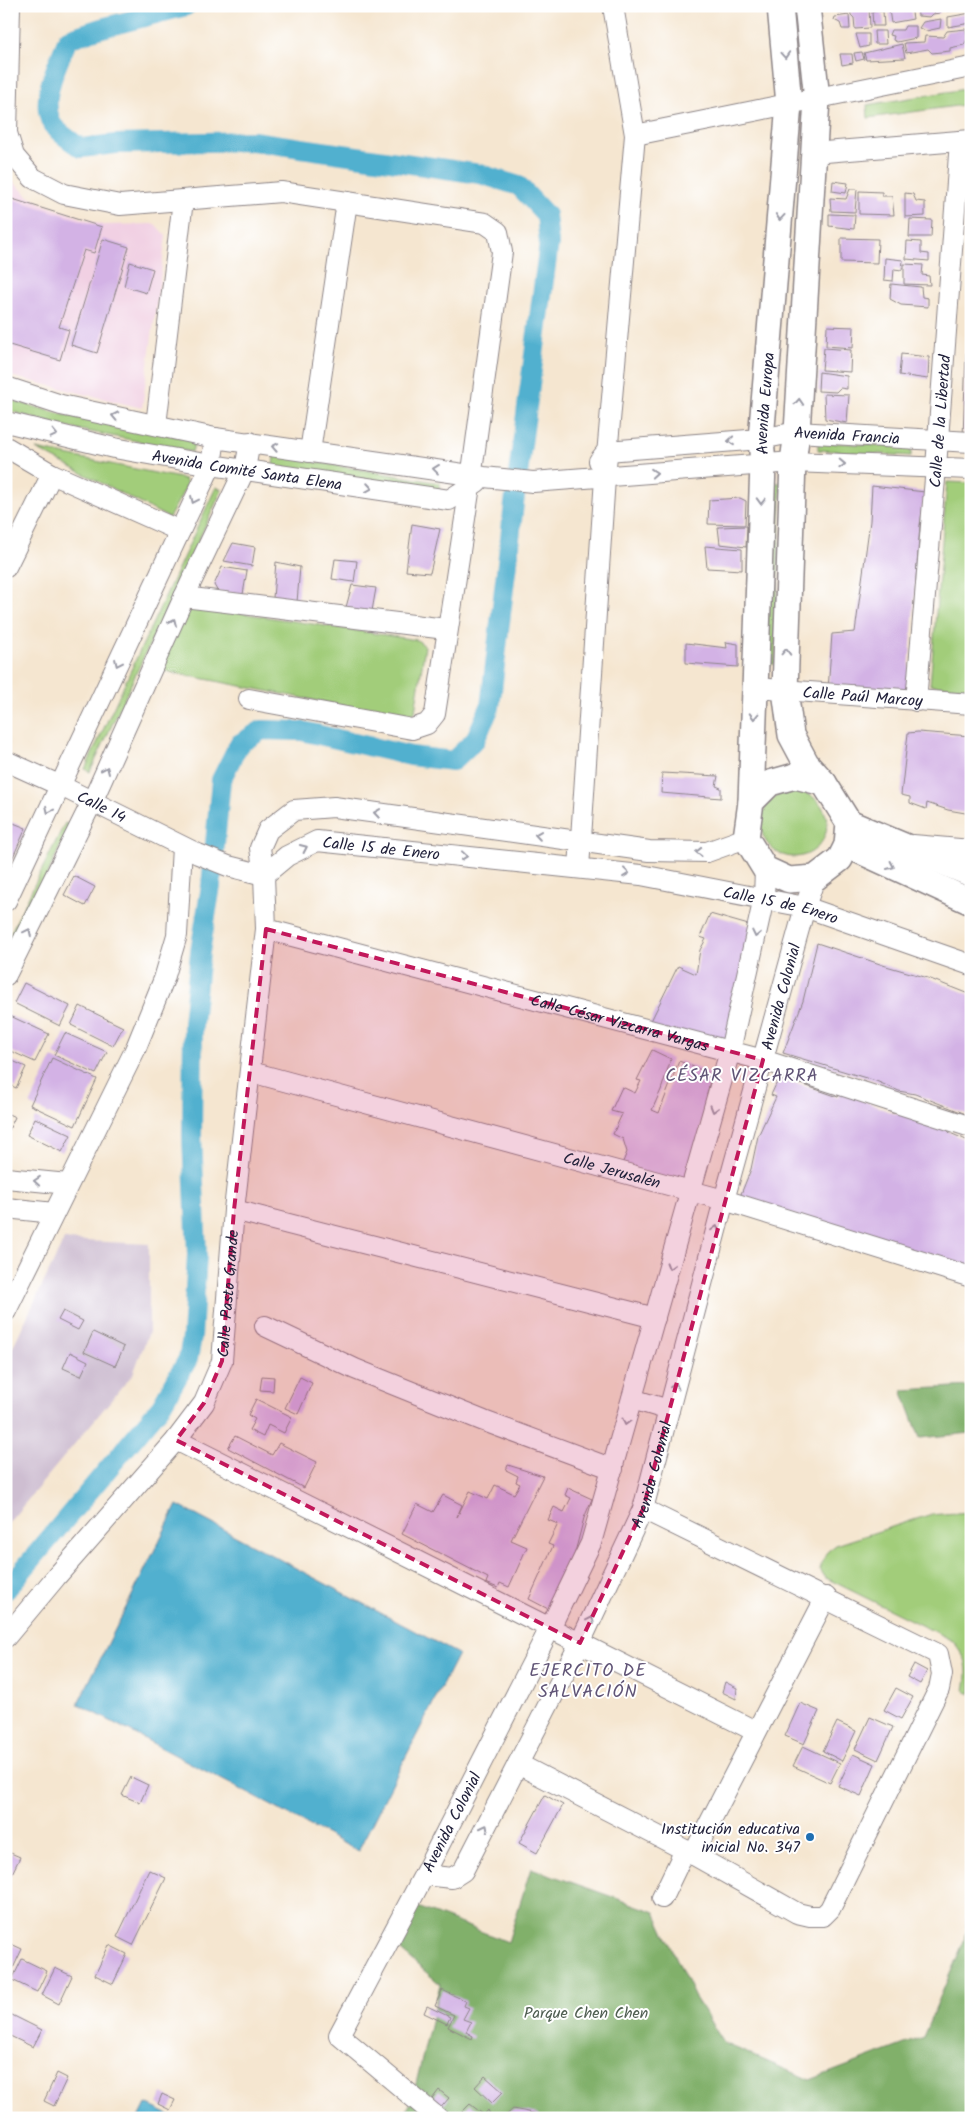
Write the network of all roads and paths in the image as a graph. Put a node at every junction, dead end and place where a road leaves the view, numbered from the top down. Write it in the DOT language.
graph roads {
  1 [pos="10,6"];
  2 [pos="613,6"];
  3 [pos="780,6"];
  4 [pos="807,6"];
  5 [pos="971,67"];
  6 [pos="816,99"];
  7 [pos="789,104"];
  8 [pos="634,134"];
  9 [pos="965,141"];
  10 [pos="813,153"];
  11 [pos="184,200"];
  12 [pos="347,202"];
  13 [pos="6,387"];
  14 [pos="6,422"];
  15 [pos="156,425"];
  16 [pos="797,432"];
  17 [pos="215,438"];
  18 [pos="761,439"];
  19 [pos="937,440"];
  20 [pos="250,442"];
  21 [pos="971,442"];
  22 [pos="6,447"];
  23 [pos="607,451"];
  24 [pos="310,452"];
  25 [pos="793,462"];
  26 [pos="762,464"];
  27 [pos="210,465"];
  28 [pos="936,467"];
  29 [pos="245,469"];
  30 [pos="971,469"];
  31 [pos="52,474"];
  32 [pos="595,478"];
  33 [pos="482,479"];
  34 [pos="180,531"];
  35 [pos="6,567"];
  36 [pos="184,597"];
  37 [pos="446,629"];
  38 [pos="755,688"];
  39 [pos="785,690"];
  40 [pos="249,699"];
  41 [pos="916,700"];
  42 [pos="971,704"];
  43 [pos="6,761"];
  44 [pos="824,783"];
  45 [pos="61,786"];
  46 [pos="92,802"];
  47 [pos="752,802"];
  48 [pos="848,834"];
  49 [pos="746,838"];
  50 [pos="581,841"];
  51 [pos="900,844"];
  52 [pos="190,850"];
  53 [pos="971,850"];
  54 [pos="579,868"];
  55 [pos="764,869"];
  56 [pos="971,874"];
  57 [pos="264,875"];
  58 [pos="815,878"];
  59 [pos="764,898"];
  60 [pos="6,901"];
  61 [pos="971,902"];
  62 [pos="805,907"];
  63 [pos="266,929"];
  64 [pos="971,965"];
  65 [pos="6,975"];
  66 [pos="730,1052"];
  67 [pos="762,1060"];
  68 [pos="250,1072"];
  69 [pos="971,1127"];
  70 [pos="6,1178"];
  71 [pos="68,1184"];
  72 [pos="691,1191"];
  73 [pos="724,1200"];
  74 [pos="6,1208"];
  75 [pos="234,1210"];
  76 [pos="54,1213"];
  77 [pos="971,1277"];
  78 [pos="6,1311"];
  79 [pos="655,1318"];
  80 [pos="265,1326"];
  81 [pos="632,1399"];
  82 [pos="669,1410"];
  83 [pos="176,1440"];
  84 [pos="613,1469"];
  85 [pos="643,1509"];
  86 [pos="826,1597"];
  87 [pos="550,1628"];
  88 [pos="6,1637"];
  89 [pos="580,1643"];
  90 [pos="755,1731"];
  91 [pos="518,1764"];
  92 [pos="689,1852"];
  93 [pos="424,1875"];
  94 [pos="662,1898"];
  95 [pos="438,2118"];
  1 -- 11 [label="street"];
  2 -- 8 [label="street"];
  3 -- 7 [label="main road, Avenida Europa, one-way"];
  4 -- 6 [label="main road, Avenida Europa"];
  5 -- 6 [label="street"];
  6 -- 7 [label="street"];
  6 -- 10 [label="main road, Avenida Europa"];
  7 -- 8 [label="street"];
  7 -- 18 [label="main road, Avenida Europa, one-way"];
  8 -- 23 [label="street"];
  9 -- 10 [label="street"];
  9 -- 19 [label="street, Calle de la Libertad"];
  16 -- 10 [label="main road, Avenida Europa, one-way"];
  11 -- 12 [label="street"];
  11 -- 15 [label="street"];
  12 -- 24 [label="street"];
  12 -- 33 [label="street"];
  15 -- 13 [label="street, Avenida Francia, one-way"];
  14 -- 27 [label="street, Avenida Comité Santa Elena, one-way"];
  15 -- 17 [label="street, Avenida Francia"];
  16 -- 18 [label="street, Avenida Francia"];
  16 -- 19 [label="street, Avenida Francia"];
  16 -- 25 [label="main road, Avenida Europa"];
  17 -- 20 [label="street, Avenida Francia"];
  17 -- 27 [label="street"];
  18 -- 23 [label="street, Avenida Francia, one-way"];
  18 -- 26 [label="main road, Avenida Europa"];
  19 -- 21 [label="street, Avenida Francia"];
  19 -- 28 [label="street, Calle de la Libertad"];
  24 -- 20 [label="street, Avenida Francia, one-way"];
  20 -- 29 [label="street"];
  22 -- 31 [label="street"];
  23 -- 32 [label="street"];
  33 -- 24 [label="street, Avenida Francia, one-way"];
  25 -- 26 [label="street, Avenida Francia"];
  25 -- 28 [label="street, Avenida Francia, one-way"];
  39 -- 25 [label="main road, Avenida Europa, one-way"];
  32 -- 26 [label="street, Avenida Francia, one-way"];
  26 -- 38 [label="main road, Avenida Europa, one-way"];
  27 -- 29 [label="street, Avenida Comité Santa Elena"];
  27 -- 34 [label="street, one-way"];
  28 -- 30 [label="street, Avenida Francia"];
  28 -- 41 [label="street, Calle de la Libertad"];
  29 -- 33 [label="street, Avenida Comité Santa Elena, one-way"];
  29 -- 36 [label="street"];
  31 -- 34 [label="street"];
  31 -- 35 [label="street"];
  32 -- 33 [label="street, Avenida Francia"];
  32 -- 50 [label="street"];
  33 -- 37 [label="street"];
  34 -- 45 [label="street, one-way"];
  36 -- 37 [label="street"];
  46 -- 36 [label="street, one-way"];
  37 -- 40 [label="street"];
  38 -- 39 [label="street, Calle Paúl Marcoy"];
  38 -- 47 [label="main road, Avenida Europa, one-way"];
  39 -- 41 [label="street, Calle Paúl Marcoy"];
  39 -- 44 [label="main road, Avenida Europa"];
  41 -- 42 [label="street, Calle Paúl Marcoy"];
  43 -- 45 [label="street, Calle 14"];
  44 -- 47 [label="main road"];
  44 -- 48 [label="main road"];
  45 -- 46 [label="street, Calle 14"];
  45 -- 60 [label="street, one-way"];
  46 -- 52 [label="street, Calle 14"];
  65 -- 46 [label="street, one-way"];
  47 -- 49 [label="main road"];
  48 -- 51 [label="main road"];
  48 -- 58 [label="main road"];
  48 -- 61 [label="main road, one-way"];
  49 -- 50 [label="street, Calle 15 de Enero, one-way"];
  49 -- 55 [label="main road"];
  50 -- 54 [label="street"];
  50 -- 57 [label="street, Calle 15 de Enero, one-way"];
  51 -- 53 [label="street"];
  51 -- 56 [label="main road"];
  52 -- 57 [label="street, Calle 14"];
  52 -- 71 [label="street"];
  57 -- 54 [label="street, Calle 15 de Enero, one-way"];
  54 -- 59 [label="street, Calle 15 de Enero, one-way"];
  55 -- 58 [label="main road"];
  55 -- 59 [label="street, Avenida Colonial"];
  57 -- 63 [label="street, Calle Pasto Grande"];
  58 -- 62 [label="street, Avenida Colonial"];
  59 -- 62 [label="street, Calle 15 de Enero"];
  59 -- 66 [label="street, Avenida Colonial, one-way"];
  62 -- 64 [label="street, Calle 15 de Enero"];
  62 -- 67 [label="street, Avenida Colonial"];
  63 -- 66 [label="street, Calle César Vizcarra Vargas"];
  63 -- 68 [label="street, Calle Pasto Grande"];
  66 -- 67 [label="street, Calle César Vizcarra Vargas"];
  66 -- 72 [label="street, Avenida Colonial, one-way"];
  67 -- 69 [label="street, Calle César Vizcarra Vargas"];
  67 -- 73 [label="street, Avenida Colonial"];
  68 -- 72 [label="street, Calle Jerusalén"];
  68 -- 75 [label="street, Calle Pasto Grande"];
  71 -- 70 [label="street, one-way"];
  71 -- 76 [label="street"];
  72 -- 73 [label="street, Calle Jerusalén"];
  72 -- 79 [label="street, Avenida Colonial, one-way"];
  73 -- 77 [label="street, Calle Jerusalén"];
  82 -- 73 [label="street, Avenida Colonial, one-way"];
  74 -- 76 [label="street"];
  75 -- 79 [label="street"];
  75 -- 83 [label="street, Calle Pasto Grande"];
  76 -- 78 [label="street"];
  79 -- 81 [label="street, Avenida Colonial"];
  80 -- 84 [label="street"];
  81 -- 82 [label="street"];
  81 -- 84 [label="street, Avenida Colonial, one-way"];
  82 -- 85 [label="street, Avenida Colonial"];
  83 -- 87 [label="street"];
  83 -- 88 [label="street, Calle Pasto Grande"];
  84 -- 87 [label="street, Avenida Colonial"];
  85 -- 86 [label="street"];
  89 -- 85 [label="street, Avenida Colonial, one-way"];
  86 -- 90 [label="street"];
  86 -- 92 [label="street"];
  87 -- 89 [label="street"];
  87 -- 93 [label="street, Avenida Colonial"];
  89 -- 90 [label="street"];
  89 -- 91 [label="street, Avenida Colonial"];
  90 -- 92 [label="street"];
  91 -- 92 [label="street"];
  93 -- 91 [label="street, Avenida Colonial, one-way"];
  92 -- 94 [label="street"];
  93 -- 95 [label="street"];
}
